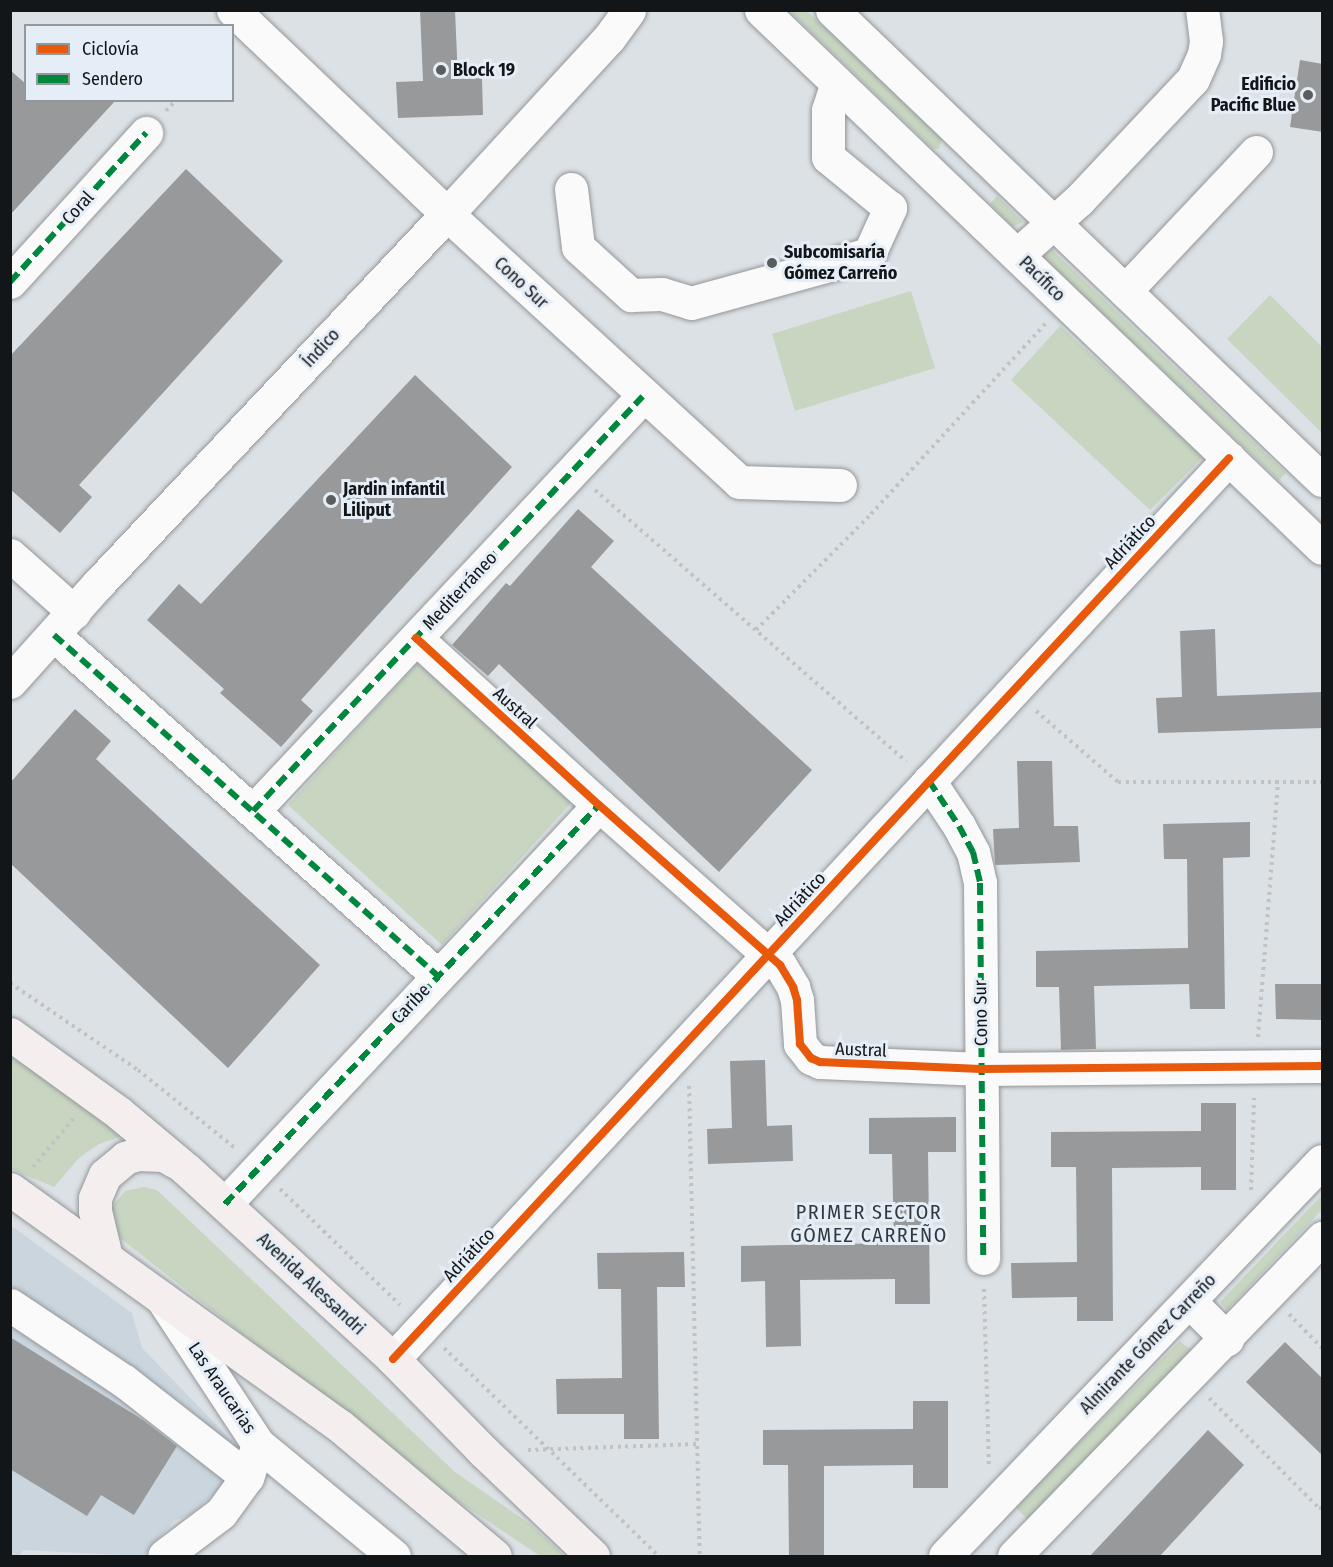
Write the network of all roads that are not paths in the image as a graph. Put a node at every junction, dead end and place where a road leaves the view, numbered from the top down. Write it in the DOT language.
graph roads {
  1 [pos="233,10"];
  2 [pos="629,10"];
  3 [pos="761,10"];
  4 [pos="832,10"];
  5 [pos="1202,10"];
  6 [pos="837,83"];
  7 [pos="146,133"];
  8 [pos="1256,152"];
  9 [pos="571,189"];
  10 [pos="447,214"];
  11 [pos="1055,224"];
  12 [pos="1017,255"];
  13 [pos="10,282"];
  14 [pos="1125,291"];
  15 [pos="643,396"];
  16 [pos="1229,458"];
  17 [pos="1323,480"];
  18 [pos="840,486"];
  19 [pos="1323,492"];
  20 [pos="1298,524"];
  21 [pos="1323,548"];
  22 [pos="10,555"];
  23 [pos="64,624"];
  24 [pos="416,638"];
  25 [pos="10,682"];
  26 [pos="929,781"];
  27 [pos="599,805"];
  28 [pos="253,811"];
  29 [pos="769,954"];
  30 [pos="437,975"];
  31 [pos="10,1034"];
  32 [pos="1323,1066"];
  33 [pos="981,1069"];
  34 [pos="1323,1161"];
  35 [pos="186,1169"];
  36 [pos="12,1190"];
  37 [pos="225,1204"];
  38 [pos="1323,1238"];
  39 [pos="106,1257"];
  40 [pos="983,1258"];
  41 [pos="160,1296"];
  42 [pos="1189,1301"];
  43 [pos="10,1305"];
  44 [pos="1227,1339"];
  45 [pos="393,1359"];
  46 [pos="258,1444"];
  47 [pos="247,1477"];
  48 [pos="973,1527"];
  49 [pos="165,1557"];
  50 [pos="394,1557"];
  51 [pos="495,1557"];
  52 [pos="593,1557"];
  53 [pos="945,1557"];
  54 [pos="1005,1557"];
  55 [pos="1014,1557"];
  1 -- 10 [label="street, Cono Sur"];
  2 -- 10 [label="street, Índico"];
  3 -- 6 [label="street, Pacífico"];
  4 -- 11 [label="street"];
  5 -- 11 [label="street"];
  6 -- 9 [label="street"];
  6 -- 12 [label="street, Pacífico"];
  7 -- 13 [label="street, Coral"];
  8 -- 14 [label="street"];
  10 -- 15 [label="street, Cono Sur"];
  10 -- 23 [label="street, Índico"];
  11 -- 12 [label="street"];
  11 -- 14 [label="street"];
  12 -- 16 [label="street, Pacífico"];
  14 -- 17 [label="street"];
  15 -- 18 [label="street, Cono Sur"];
  15 -- 24 [label="street, Mediterráneo"];
  16 -- 20 [label="street, Pacífico"];
  16 -- 26 [label="street, Adriático"];
  19 -- 20 [label="street"];
  20 -- 21 [label="street, Pacífico"];
  22 -- 23 [label="street"];
  23 -- 25 [label="street, Índico"];
  23 -- 28 [label="street"];
  24 -- 27 [label="street, Austral"];
  24 -- 28 [label="street, Mediterráneo"];
  26 -- 29 [label="street, Adriático"];
  26 -- 33 [label="street, Cono Sur"];
  27 -- 29 [label="street, Austral"];
  27 -- 30 [label="street, Caribe"];
  28 -- 30 [label="street"];
  29 -- 33 [label="street, Austral"];
  29 -- 45 [label="street, Adriático"];
  30 -- 37 [label="street, Caribe"];
  31 -- 35 [label="main road, Avenida Alessandri"];
  32 -- 33 [label="street, Austral"];
  33 -- 40 [label="street, Cono Sur"];
  34 -- 42 [label="street, Almirante Gómez Carreño"];
  35 -- 37 [label="main road, Avenida Alessandri"];
  35 -- 39 [label="main road"];
  36 -- 39 [label="main road"];
  37 -- 45 [label="main road, Avenida Alessandri"];
  38 -- 44 [label="street"];
  39 -- 41 [label="main road"];
  41 -- 46 [label="street, Las Araucarias"];
  41 -- 51 [label="main road"];
  42 -- 44 [label="street"];
  42 -- 48 [label="street, Almirante Gómez Carreño"];
  43 -- 47 [label="street"];
  44 -- 55 [label="street"];
  45 -- 52 [label="main road, Avenida Alessandri"];
  46 -- 47 [label="street, Las Araucarias"];
  46 -- 50 [label="street"];
  47 -- 49 [label="street, Las Araucarias"];
  48 -- 53 [label="street, Almirante Gómez Carreño"];
  48 -- 54 [label="street"];
}
